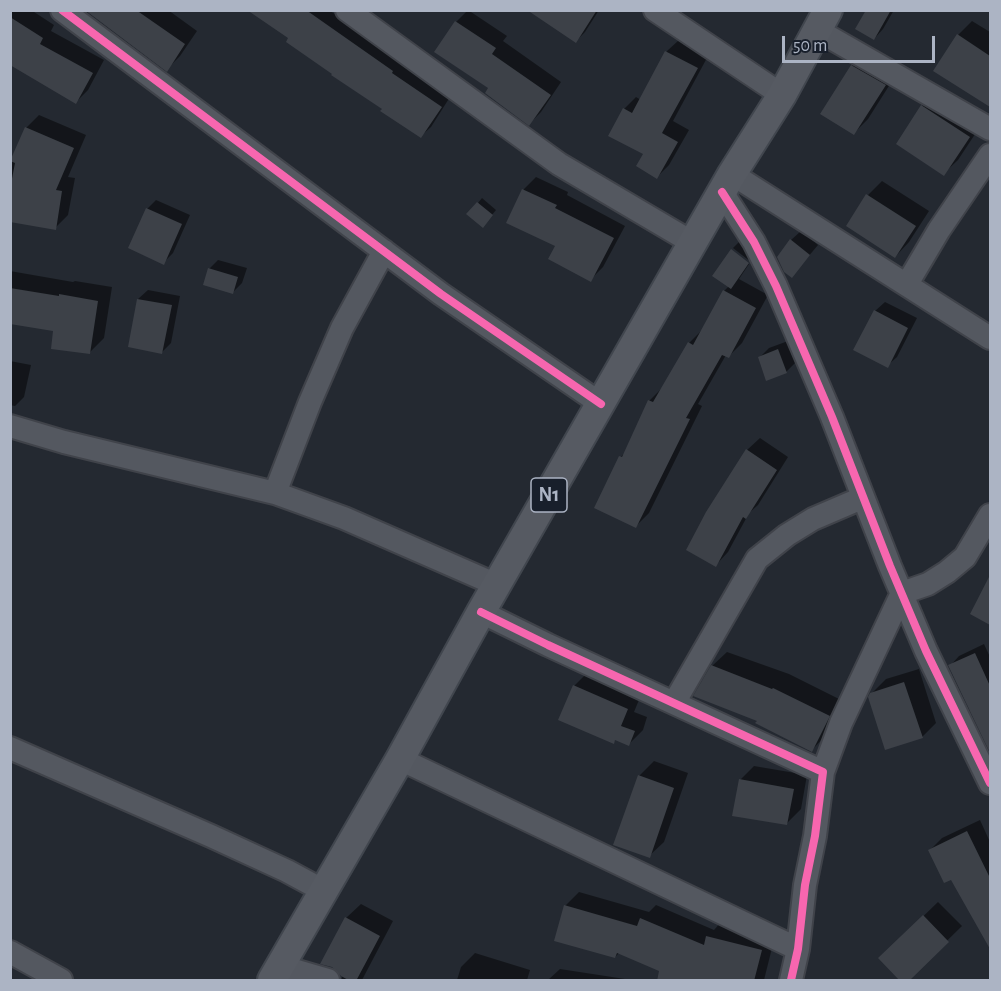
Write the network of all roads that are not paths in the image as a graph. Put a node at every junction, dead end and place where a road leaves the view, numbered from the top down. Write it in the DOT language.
graph roads {
  1 [pos="62,10"];
  2 [pos="347,10"];
  3 [pos="655,10"];
  4 [pos="823,20"];
  5 [pos="782,95"];
  6 [pos="990,129"];
  7 [pos="990,155"];
  8 [pos="727,183"];
  9 [pos="693,243"];
  10 [pos="384,251"];
  11 [pos="907,284"];
  12 [pos="990,338"];
  13 [pos="601,404"];
  14 [pos="10,426"];
  15 [pos="275,493"];
  16 [pos="862,498"];
  17 [pos="990,515"];
  18 [pos="497,585"];
  19 [pos="902,593"];
  20 [pos="481,612"];
  21 [pos="674,703"];
  22 [pos="10,748"];
  23 [pos="400,759"];
  24 [pos="823,772"];
  25 [pos="990,783"];
  26 [pos="324,891"];
  27 [pos="798,949"];
  28 [pos="10,952"];
  29 [pos="276,973"];
  30 [pos="61,981"];
  31 [pos="328,981"];
  32 [pos="791,981"];
  1 -- 10 [label="street"];
  2 -- 9 [label="street"];
  3 -- 5 [label="street"];
  4 -- 5 [label="main road, N1"];
  4 -- 6 [label="street"];
  5 -- 8 [label="main road, N1"];
  7 -- 11 [label="street"];
  8 -- 9 [label="main road, N1"];
  8 -- 11 [label="street"];
  8 -- 16 [label="street"];
  9 -- 13 [label="main road, N1"];
  10 -- 13 [label="street"];
  10 -- 15 [label="street"];
  11 -- 12 [label="street"];
  13 -- 18 [label="main road, N1"];
  14 -- 15 [label="street"];
  15 -- 18 [label="street"];
  16 -- 19 [label="street"];
  16 -- 21 [label="street"];
  17 -- 19 [label="street"];
  18 -- 20 [label="main road, N1"];
  19 -- 24 [label="street"];
  19 -- 25 [label="street"];
  20 -- 21 [label="street"];
  20 -- 23 [label="main road, N1"];
  21 -- 24 [label="street"];
  22 -- 26 [label="street"];
  23 -- 26 [label="main road, N1"];
  23 -- 27 [label="street"];
  24 -- 27 [label="street"];
  26 -- 29 [label="main road, N1"];
  27 -- 32 [label="street"];
  28 -- 30 [label="street"];
  29 -- 31 [label="street"];
}
